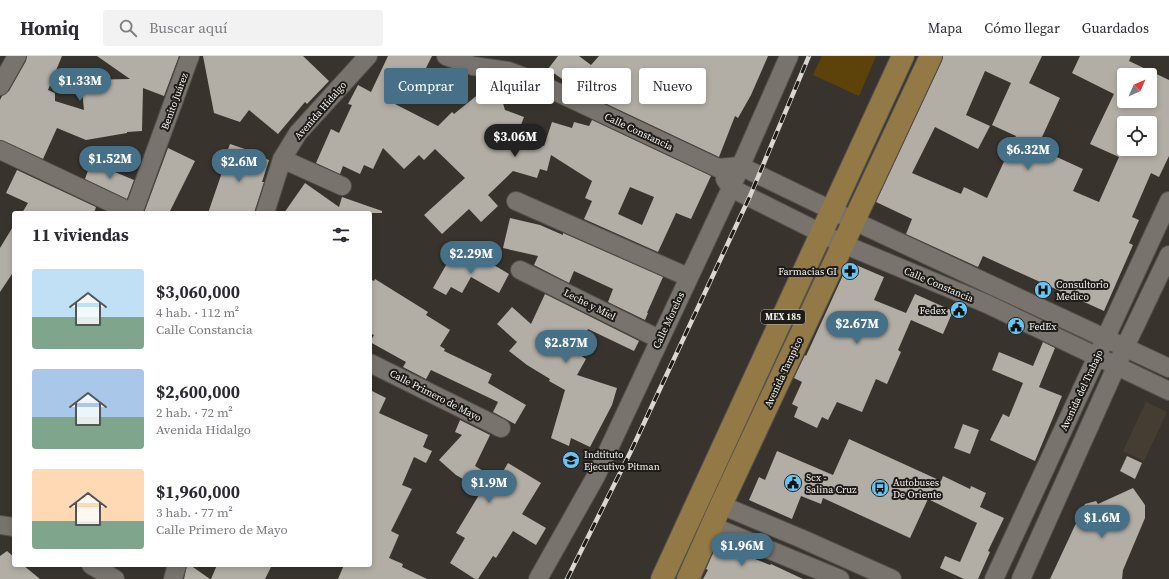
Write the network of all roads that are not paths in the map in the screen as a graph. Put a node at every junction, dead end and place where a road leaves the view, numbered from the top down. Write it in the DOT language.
graph roads {
  1 [pos="17,56"];
  2 [pos="190,56"];
  3 [pos="368,56"];
  4 [pos="446,56"];
  5 [pos="789,56"];
  6 [pos="903,56"];
  7 [pos="931,56"];
  8 [pos="0,86"];
  9 [pos="0,150"];
  10 [pos="282,159"];
  11 [pos="740,166"];
  12 [pos="718,168"];
  13 [pos="342,186"];
  14 [pos="731,188"];
  15 [pos="516,200"];
  16 [pos="1169,202"];
  17 [pos="832,210"];
  18 [pos="129,211"];
  19 [pos="134,211"];
  20 [pos="266,211"];
  21 [pos="854,222"];
  22 [pos="821,234"];
  23 [pos="843,244"];
  24 [pos="1169,255"];
  25 [pos="520,270"];
  26 [pos="688,277"];
  27 [pos="659,339"];
  28 [pos="1106,339"];
  29 [pos="1125,347"];
  30 [pos="1096,356"];
  31 [pos="372,364"];
  32 [pos="1116,366"];
  33 [pos="1169,368"];
  34 [pos="1169,391"];
  35 [pos="501,428"];
  36 [pos="721,505"];
  37 [pos="0,525"];
  38 [pos="712,526"];
  39 [pos="12,527"];
  40 [pos="846,559"];
  41 [pos="94,567"];
  42 [pos="176,567"];
  43 [pos="839,578"];
  44 [pos="115,579"];
  45 [pos="173,579"];
  46 [pos="538,579"];
  47 [pos="662,579"];
  48 [pos="688,579"];
  49 [pos="892,579"];
  50 [pos="994,579"];
  51 [pos="1022,579"];
  1 -- 8 [label="street"];
  2 -- 19 [label="street, Benito Juárez"];
  3 -- 10 [label="street, Avenida Hidalgo"];
  4 -- 12 [label="street, Calle Constancia"];
  5 -- 11 [label="street, Calle Morelos"];
  6 -- 17 [label="main road, MEX 185"];
  7 -- 21 [label="main road, Avenida Tampico / MEX 185"];
  9 -- 18 [label="street"];
  10 -- 13 [label="street"];
  10 -- 20 [label="street, Avenida Hidalgo"];
  11 -- 12 [label="street"];
  11 -- 14 [label="street, Calle Morelos"];
  11 -- 17 [label="street, Calle Constancia"];
  12 -- 14 [label="street"];
  14 -- 22 [label="street, Calle Constancia"];
  14 -- 26 [label="street, Calle Morelos"];
  15 -- 26 [label="street"];
  16 -- 28 [label="street, Avenida del Trabajo"];
  17 -- 21 [label="street, Calle Constancia"];
  17 -- 22 [label="main road, MEX 185"];
  21 -- 23 [label="main road, Avenida Tampico / MEX 185"];
  21 -- 28 [label="street, Calle Constancia"];
  22 -- 23 [label="street, Calle Constancia"];
  22 -- 47 [label="main road, MEX 185"];
  23 -- 30 [label="street, Calle Constancia"];
  23 -- 36 [label="main road, Avenida Tampico / MEX 185"];
  24 -- 29 [label="street"];
  25 -- 27 [label="street, Leche y Miel"];
  26 -- 27 [label="street, Calle Morelos"];
  27 -- 46 [label="street, Calle Morelos"];
  28 -- 29 [label="street, Calle Constancia"];
  28 -- 30 [label="street, Avenida del Trabajo"];
  29 -- 32 [label="street"];
  29 -- 33 [label="street, Calle Constancia"];
  30 -- 32 [label="street, Calle Constancia"];
  30 -- 50 [label="street, Avenida del Trabajo"];
  31 -- 35 [label="street, Calle Primero de Mayo"];
  32 -- 34 [label="street, Calle Constancia"];
  32 -- 51 [label="street"];
  36 -- 38 [label="main road, Avenida Tampico / MEX 185"];
  36 -- 40 [label="street"];
  37 -- 39 [label="street"];
  38 -- 43 [label="street"];
  38 -- 48 [label="main road, Avenida Tampico / MEX 185"];
  40 -- 43 [label="street"];
  40 -- 49 [label="street"];
  41 -- 44 [label="street"];
  42 -- 45 [label="street"];
}
